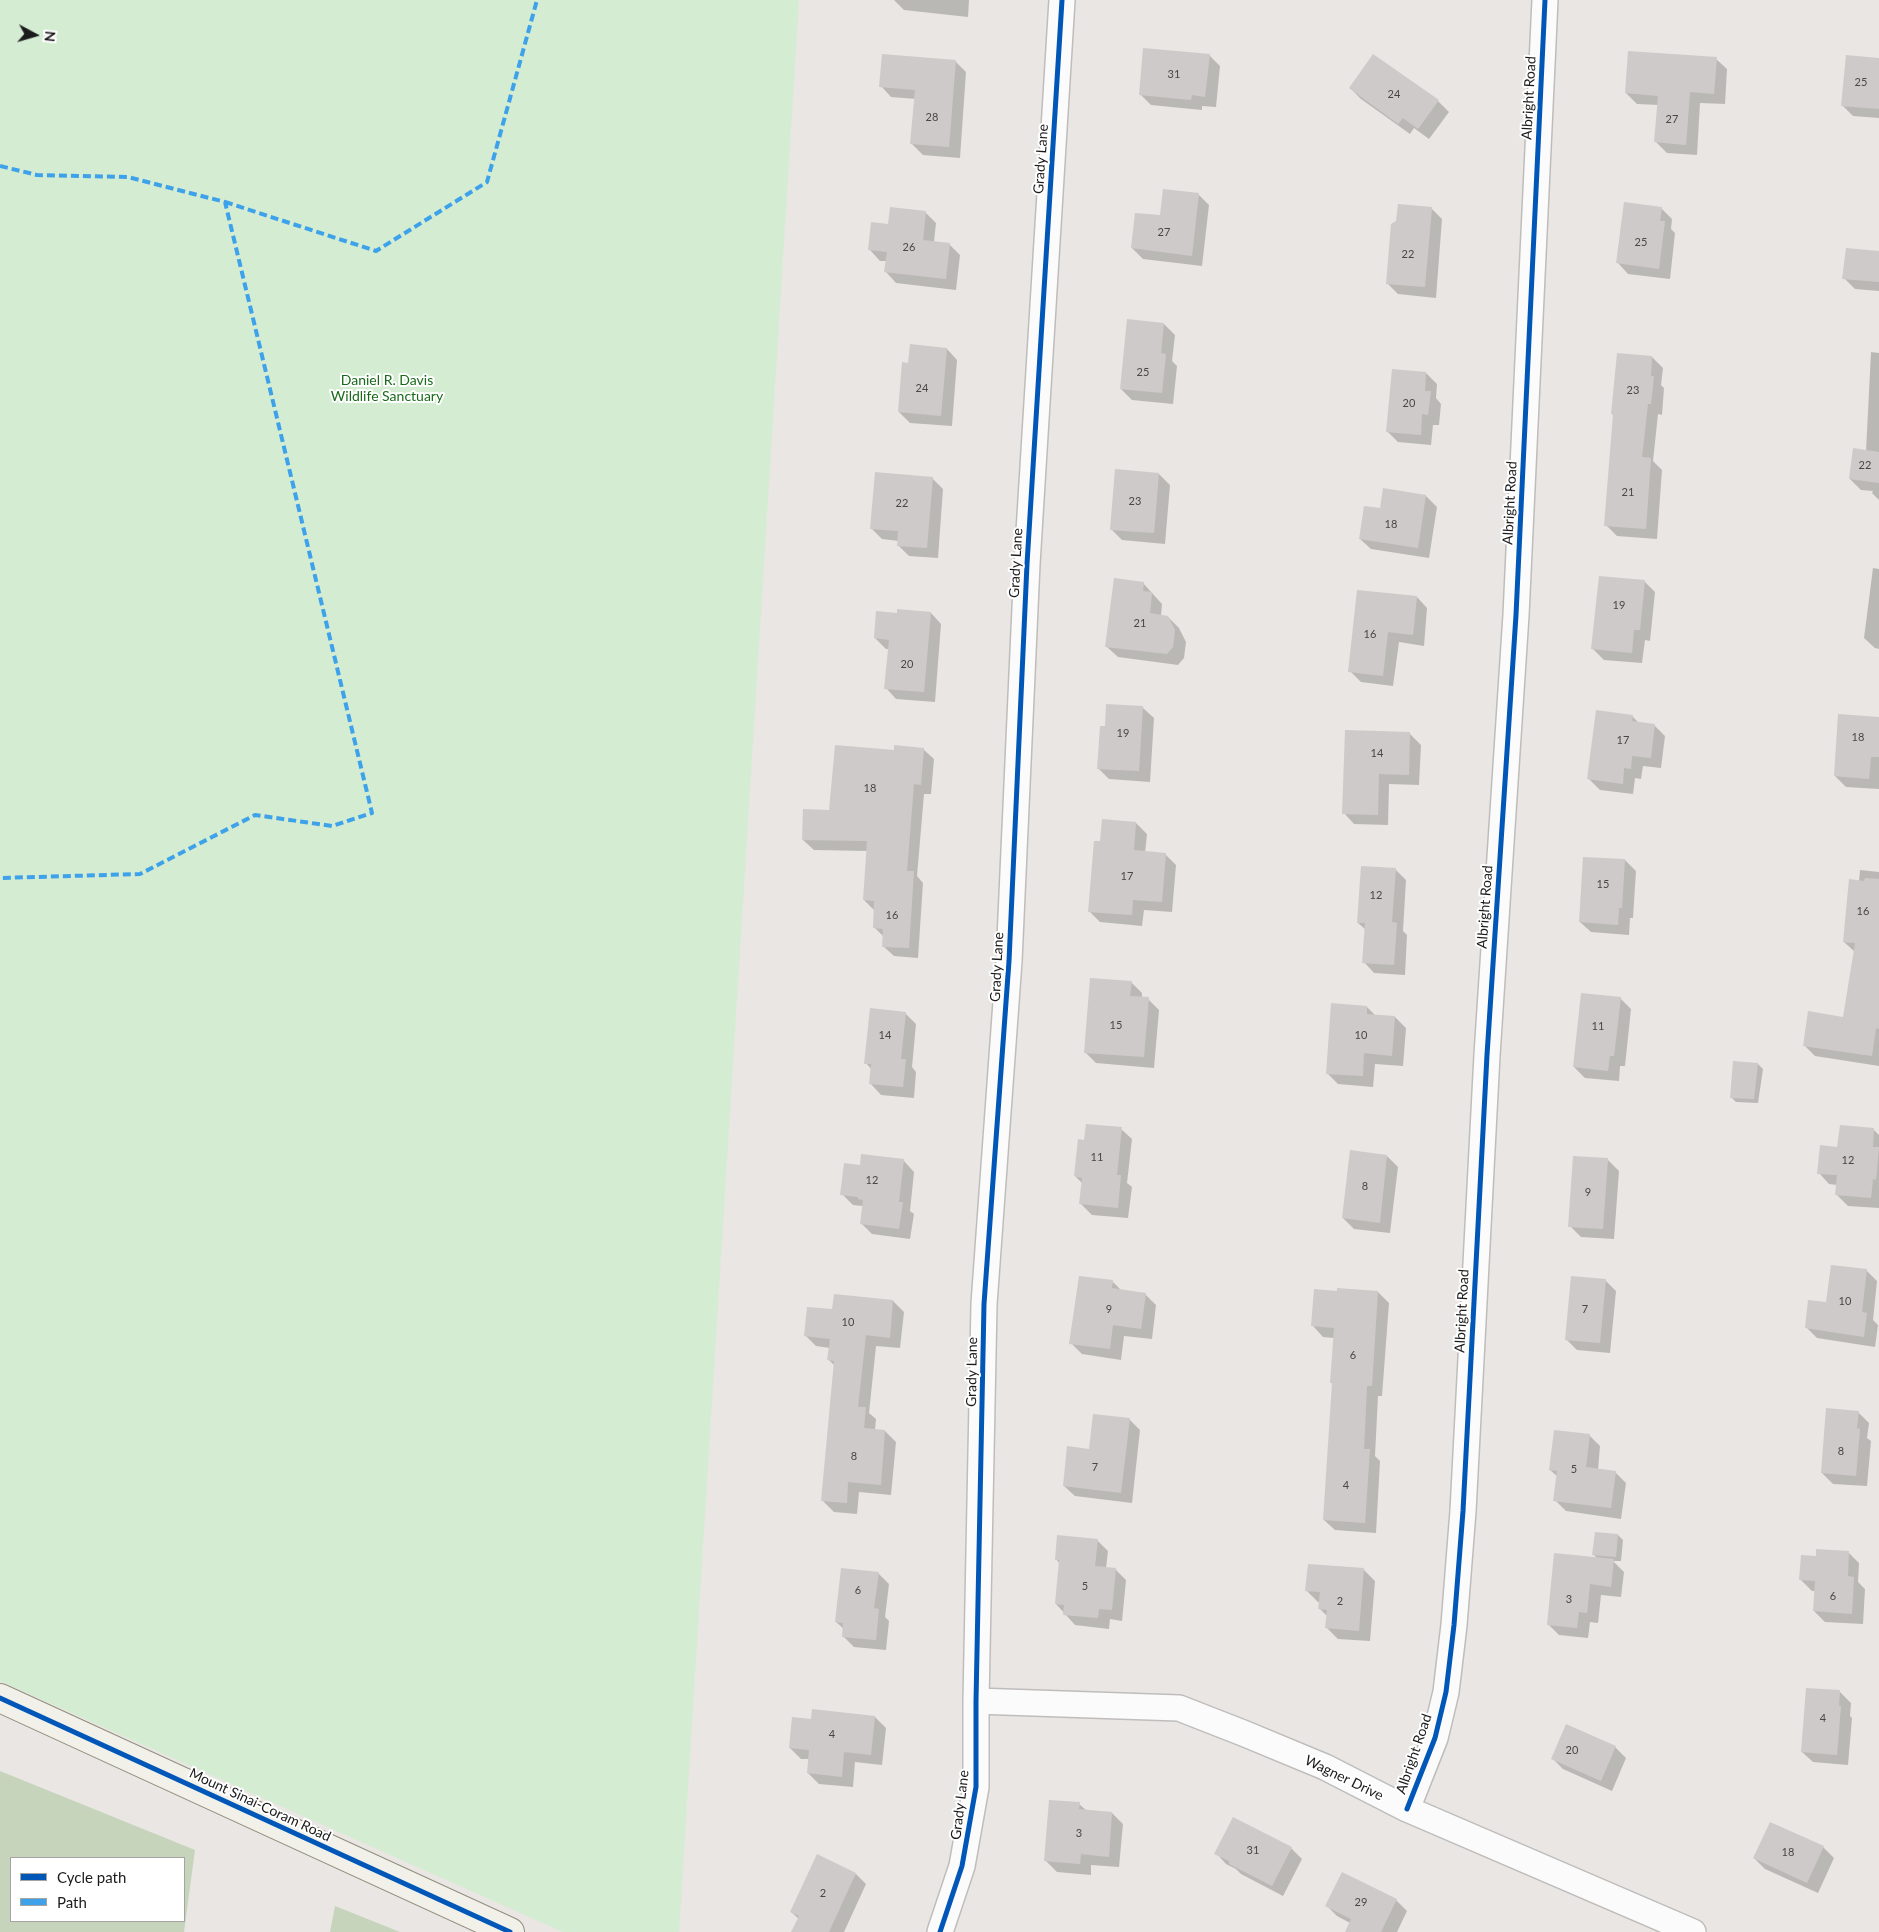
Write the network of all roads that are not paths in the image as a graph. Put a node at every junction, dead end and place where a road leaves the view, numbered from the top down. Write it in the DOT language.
graph roads {
  1 [pos="1062,0"];
  2 [pos="1545,0"];
  3 [pos="0,1698"];
  4 [pos="976,1701"];
  5 [pos="1407,1809"];
  6 [pos="510,1932"];
  7 [pos="940,1932"];
  8 [pos="1693,1932"];
  1 -- 4 [label="street, Grady Lane"];
  2 -- 5 [label="street, Albright Road"];
  3 -- 6 [label="main road, Mount Sinai-Coram Road"];
  4 -- 5 [label="street, Wagner Drive"];
  4 -- 7 [label="street, Grady Lane"];
  5 -- 8 [label="street, Wagner Drive"];
}
